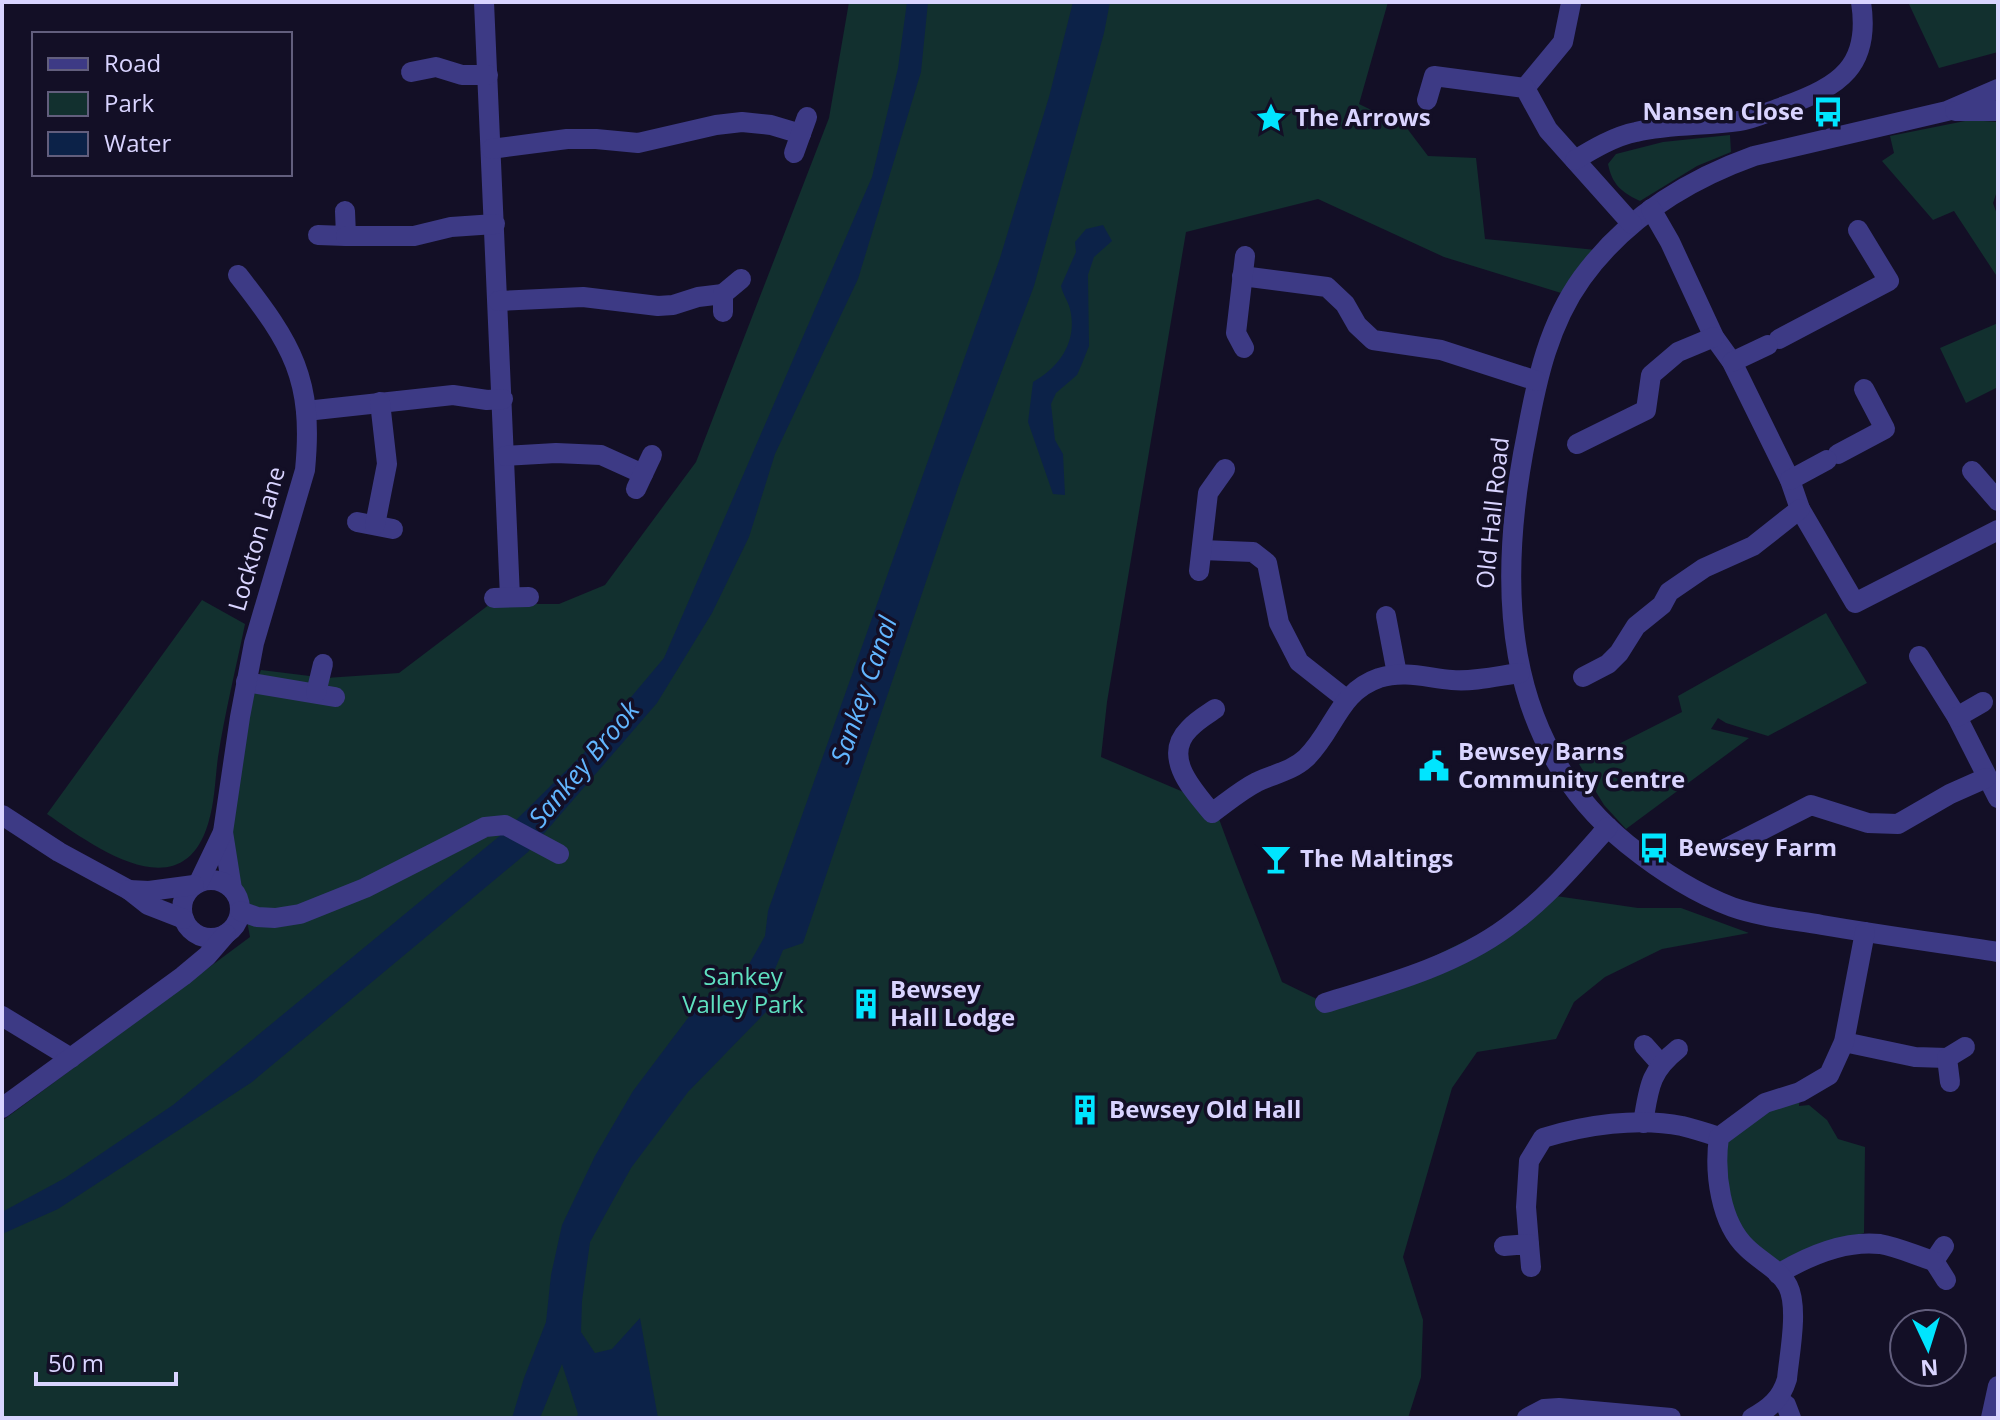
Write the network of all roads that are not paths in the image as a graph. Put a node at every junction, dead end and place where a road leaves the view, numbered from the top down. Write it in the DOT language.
graph roads {
  1 [pos="484,2"];
  2 [pos="1861,2"];
  3 [pos="1571,3"];
  4 [pos="411,72"];
  5 [pos="488,75"];
  6 [pos="1525,88"];
  7 [pos="1998,89"];
  8 [pos="1427,100"];
  9 [pos="1947,111"];
  10 [pos="1998,111"];
  11 [pos="800,135"];
  12 [pos="491,149"];
  13 [pos="1575,160"];
  14 [pos="1651,209"];
  15 [pos="345,211"];
  16 [pos="495,224"];
  17 [pos="1632,224"];
  18 [pos="1858,230"];
  19 [pos="318,235"];
  20 [pos="346,236"];
  21 [pos="238,275"];
  22 [pos="741,279"];
  23 [pos="498,301"];
  24 [pos="1714,337"];
  25 [pos="1244,348"];
  26 [pos="1732,362"];
  27 [pos="1537,381"];
  28 [pos="1864,389"];
  29 [pos="503,399"];
  30 [pos="380,402"];
  31 [pos="306,411"];
  32 [pos="1577,444"];
  33 [pos="505,456"];
  34 [pos="1225,469"];
  35 [pos="1972,471"];
  36 [pos="644,473"];
  37 [pos="1790,480"];
  38 [pos="1998,501"];
  39 [pos="1800,509"];
  40 [pos="375,525"];
  41 [pos="1998,530"];
  42 [pos="1202,550"];
  43 [pos="1199,571"];
  44 [pos="511,597"];
  45 [pos="1386,616"];
  46 [pos="1919,656"];
  47 [pos="323,664"];
  48 [pos="1520,673"];
  49 [pos="1397,674"];
  50 [pos="1583,677"];
  51 [pos="246,682"];
  52 [pos="1346,699"];
  53 [pos="1983,702"];
  54 [pos="1215,709"];
  55 [pos="1957,717"];
  56 [pos="1986,778"];
  57 [pos="1998,798"];
  58 [pos="2,815"];
  59 [pos="1608,827"];
  60 [pos="223,832"];
  61 [pos="1725,849"];
  62 [pos="559,854"];
  63 [pos="196,884"];
  64 [pos="232,889"];
  65 [pos="129,890"];
  66 [pos="240,911"];
  67 [pos="186,923"];
  68 [pos="1865,932"];
  69 [pos="226,934"];
  70 [pos="1998,952"];
  71 [pos="183,976"];
  72 [pos="1325,1003"];
  73 [pos="2,1016"];
  74 [pos="1844,1042"];
  75 [pos="1644,1045"];
  76 [pos="1678,1049"];
  77 [pos="71,1058"];
  78 [pos="1660,1063"];
  79 [pos="1950,1082"];
  80 [pos="2,1108"];
  81 [pos="1643,1123"];
  82 [pos="1719,1137"];
  83 [pos="1529,1244"];
  84 [pos="1504,1246"];
  85 [pos="1531,1267"];
  86 [pos="1778,1274"];
  87 [pos="1946,1280"];
  88 [pos="1998,1386"];
  89 [pos="1778,1400"];
  90 [pos="1527,1418"];
  91 [pos="1671,1418"];
  92 [pos="1752,1418"];
  93 [pos="1791,1418"];
  94 [pos="1991,1418"];
  1 -- 5 [label="street"];
  2 -- 13 [label="street"];
  3 -- 6 [label="street"];
  4 -- 5 [label="street"];
  5 -- 12 [label="street"];
  6 -- 8 [label="street"];
  6 -- 13 [label="street"];
  7 -- 9 [label="street, Old Hall Road"];
  9 -- 10 [label="street, Old Hall Road"];
  9 -- 14 [label="street, Old Hall Road"];
  11 -- 12 [label="street"];
  12 -- 16 [label="street"];
  13 -- 17 [label="street"];
  14 -- 17 [label="street, Old Hall Road"];
  14 -- 24 [label="street"];
  15 -- 20 [label="street"];
  16 -- 20 [label="street"];
  16 -- 23 [label="street"];
  17 -- 27 [label="street, Old Hall Road"];
  18 -- 26 [label="street"];
  19 -- 20 [label="street"];
  21 -- 31 [label="street, Lockton Lane"];
  22 -- 23 [label="street"];
  23 -- 29 [label="street"];
  24 -- 26 [label="street"];
  24 -- 32 [label="street"];
  25 -- 27 [label="street"];
  26 -- 37 [label="street"];
  27 -- 48 [label="street, Old Hall Road"];
  28 -- 37 [label="street"];
  29 -- 30 [label="street"];
  29 -- 33 [label="street"];
  30 -- 31 [label="street"];
  30 -- 40 [label="street"];
  31 -- 51 [label="street, Lockton Lane"];
  33 -- 36 [label="street"];
  33 -- 44 [label="street"];
  34 -- 42 [label="street"];
  35 -- 38 [label="street"];
  37 -- 39 [label="street"];
  39 -- 41 [label="street"];
  39 -- 50 [label="street"];
  42 -- 43 [label="street"];
  42 -- 52 [label="street"];
  45 -- 49 [label="street"];
  46 -- 55 [label="street"];
  47 -- 51 [label="street"];
  48 -- 49 [label="street"];
  48 -- 59 [label="street, Old Hall Road"];
  49 -- 52 [label="street"];
  51 -- 60 [label="street, Lockton Lane"];
  52 -- 54 [label="street"];
  53 -- 55 [label="street"];
  55 -- 56 [label="street"];
  56 -- 57 [label="street"];
  56 -- 61 [label="street"];
  58 -- 65 [label="street"];
  59 -- 68 [label="street, Old Hall Road"];
  59 -- 72 [label="street"];
  60 -- 63 [label="street, Lockton Lane"];
  60 -- 64 [label="street, Lockton Lane"];
  62 -- 66 [label="street"];
  63 -- 64 [label="street"];
  63 -- 65 [label="street"];
  63 -- 67 [label="street"];
  64 -- 66 [label="street"];
  65 -- 67 [label="street"];
  66 -- 69 [label="street"];
  67 -- 69 [label="street"];
  67 -- 71 [label="street"];
  68 -- 70 [label="street, Old Hall Road"];
  68 -- 74 [label="street"];
  69 -- 71 [label="street"];
  71 -- 77 [label="street"];
  73 -- 77 [label="street"];
  74 -- 79 [label="street"];
  74 -- 82 [label="street"];
  75 -- 78 [label="street"];
  76 -- 78 [label="street"];
  77 -- 80 [label="street"];
  78 -- 81 [label="street"];
  81 -- 82 [label="street"];
  81 -- 83 [label="street"];
  82 -- 86 [label="street"];
  83 -- 84 [label="street"];
  83 -- 85 [label="street"];
  86 -- 87 [label="street"];
  86 -- 89 [label="street"];
  88 -- 94 [label="street"];
  89 -- 92 [label="street"];
  89 -- 93 [label="street"];
  90 -- 91 [label="street"];
}
